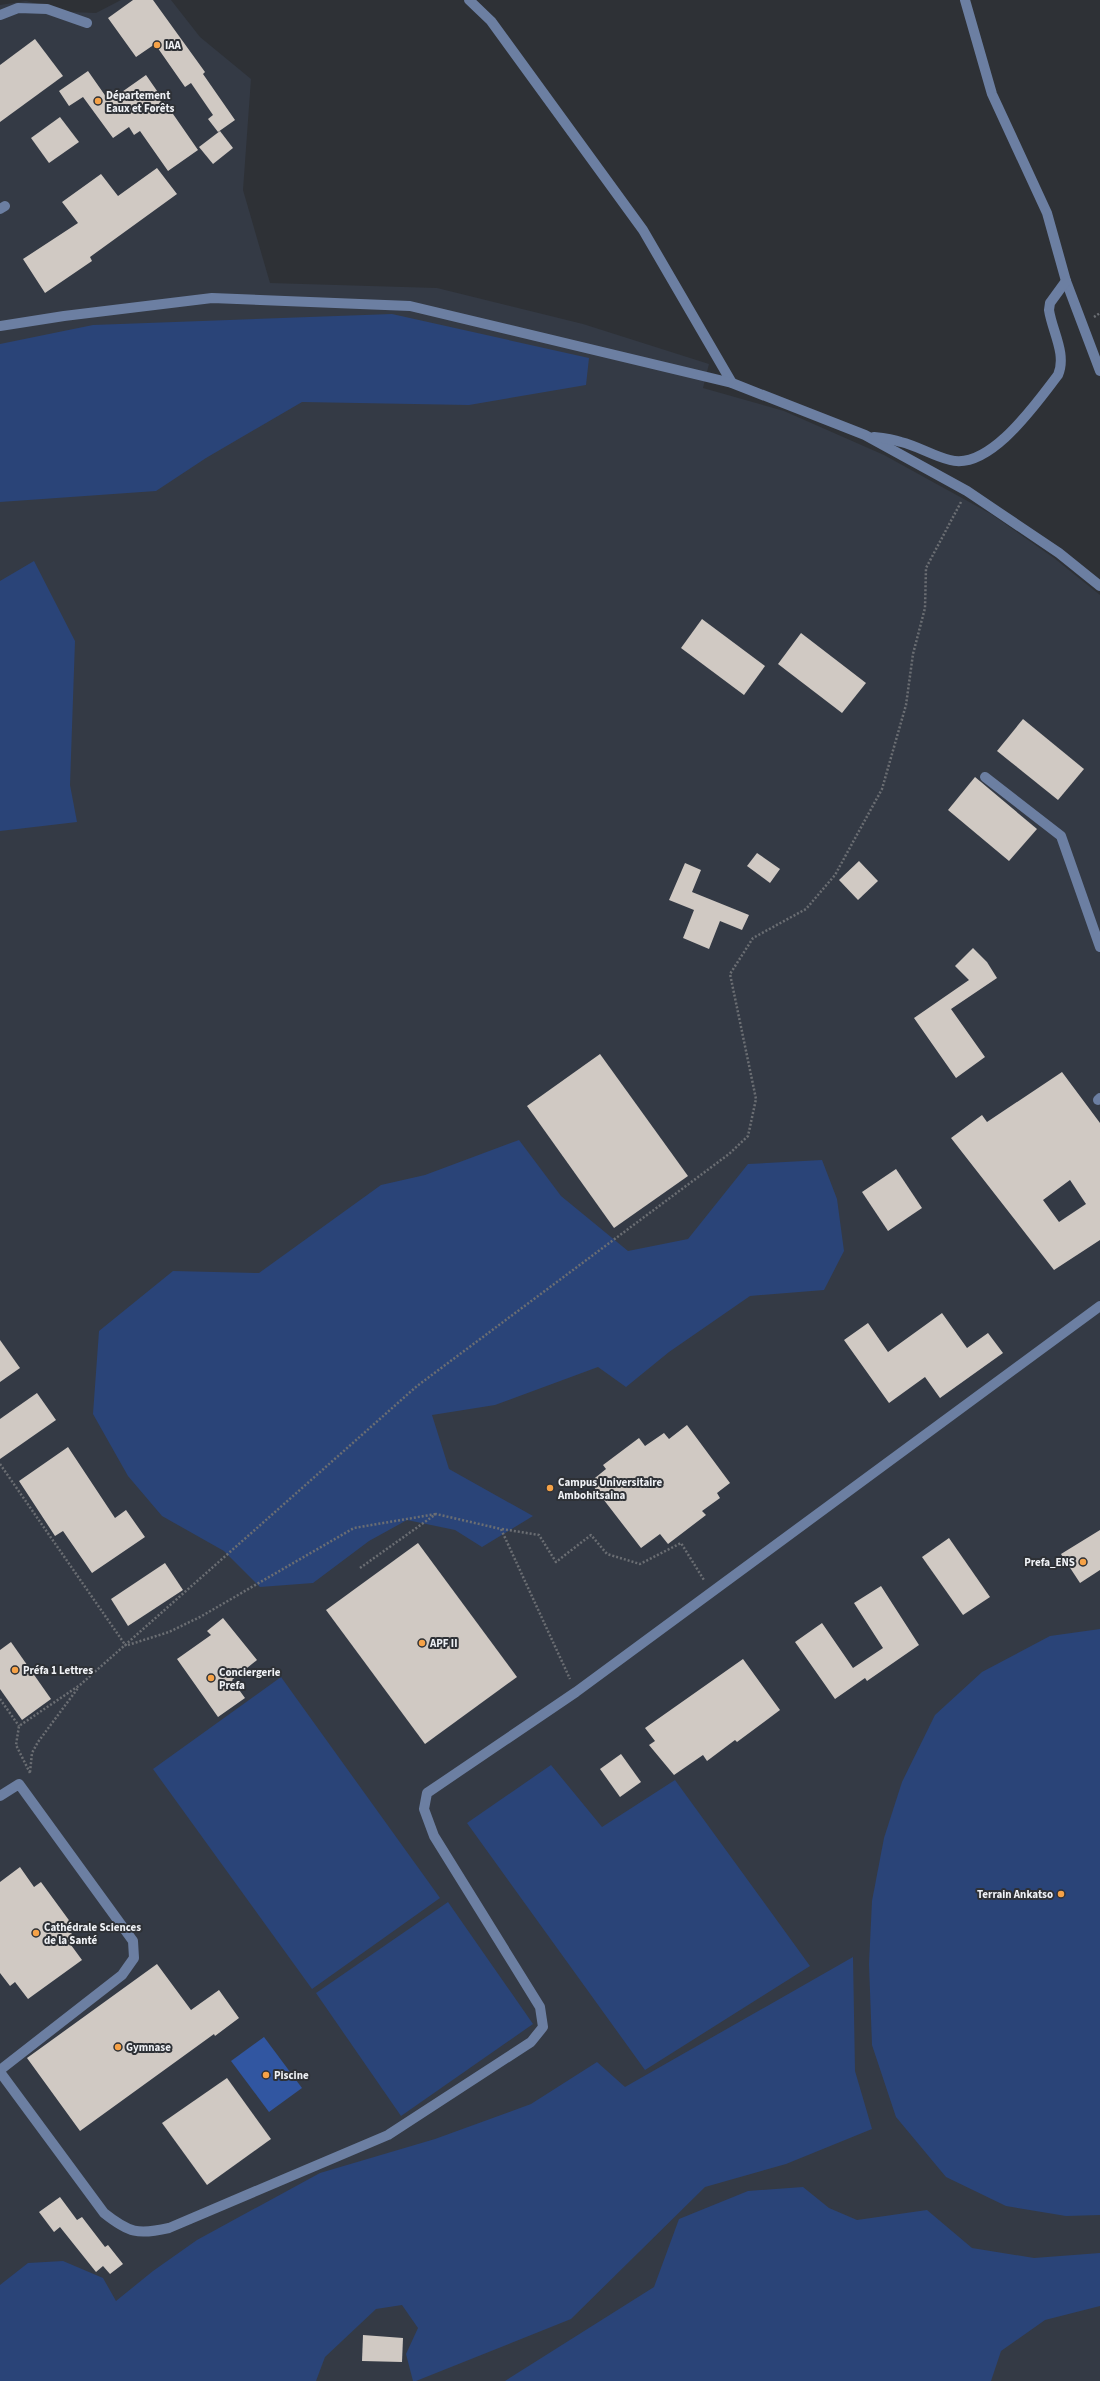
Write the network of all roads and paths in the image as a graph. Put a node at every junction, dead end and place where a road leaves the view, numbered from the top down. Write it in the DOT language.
graph roads {
  1 [pos="469,0"];
  2 [pos="965,0"];
  3 [pos="0,15"];
  4 [pos="87,23"];
  5 [pos="1066,281"];
  6 [pos="0,326"];
  7 [pos="1100,371"];
  8 [pos="732,383"];
  9 [pos="865,435"];
  10 [pos="967,491"];
  11 [pos="1100,586"];
  12 [pos="985,777"];
  13 [pos="1100,947"];
  14 [pos="1100,1306"];
  15 [pos="0,1464"];
  16 [pos="436,1514"];
  17 [pos="501,1529"];
  18 [pos="360,1568"];
  19 [pos="712,1592"];
  20 [pos="126,1646"];
  21 [pos="80,1685"];
  22 [pos="576,1692"];
  23 [pos="0,1699"];
  24 [pos="19,1726"];
  25 [pos="0,1796"];
  26 [pos="0,2071"];
  1 -- 8 [label="street"];
  2 -- 5 [label="street"];
  3 -- 4 [label="street"];
  5 -- 7 [label="street"];
  5 -- 9 [label="street"];
  6 -- 8 [label="street"];
  8 -- 9 [label="street"];
  9 -- 10 [label="street"];
  10 -- 11 [label="street"];
  10 -- 20 [label="path"];
  12 -- 13 [label="street"];
  14 -- 19 [label="street"];
  15 -- 20 [label="path"];
  16 -- 17 [label="path"];
  16 -- 18 [label="path"];
  16 -- 20 [label="path"];
  17 -- 19 [label="path"];
  17 -- 22 [label="path"];
  19 -- 22 [label="street"];
  20 -- 21 [label="path"];
  21 -- 24 [label="path"];
  21 -- 24 [label="path"];
  22 -- 26 [label="street"];
  23 -- 24 [label="path"];
  25 -- 26 [label="street"];
}
